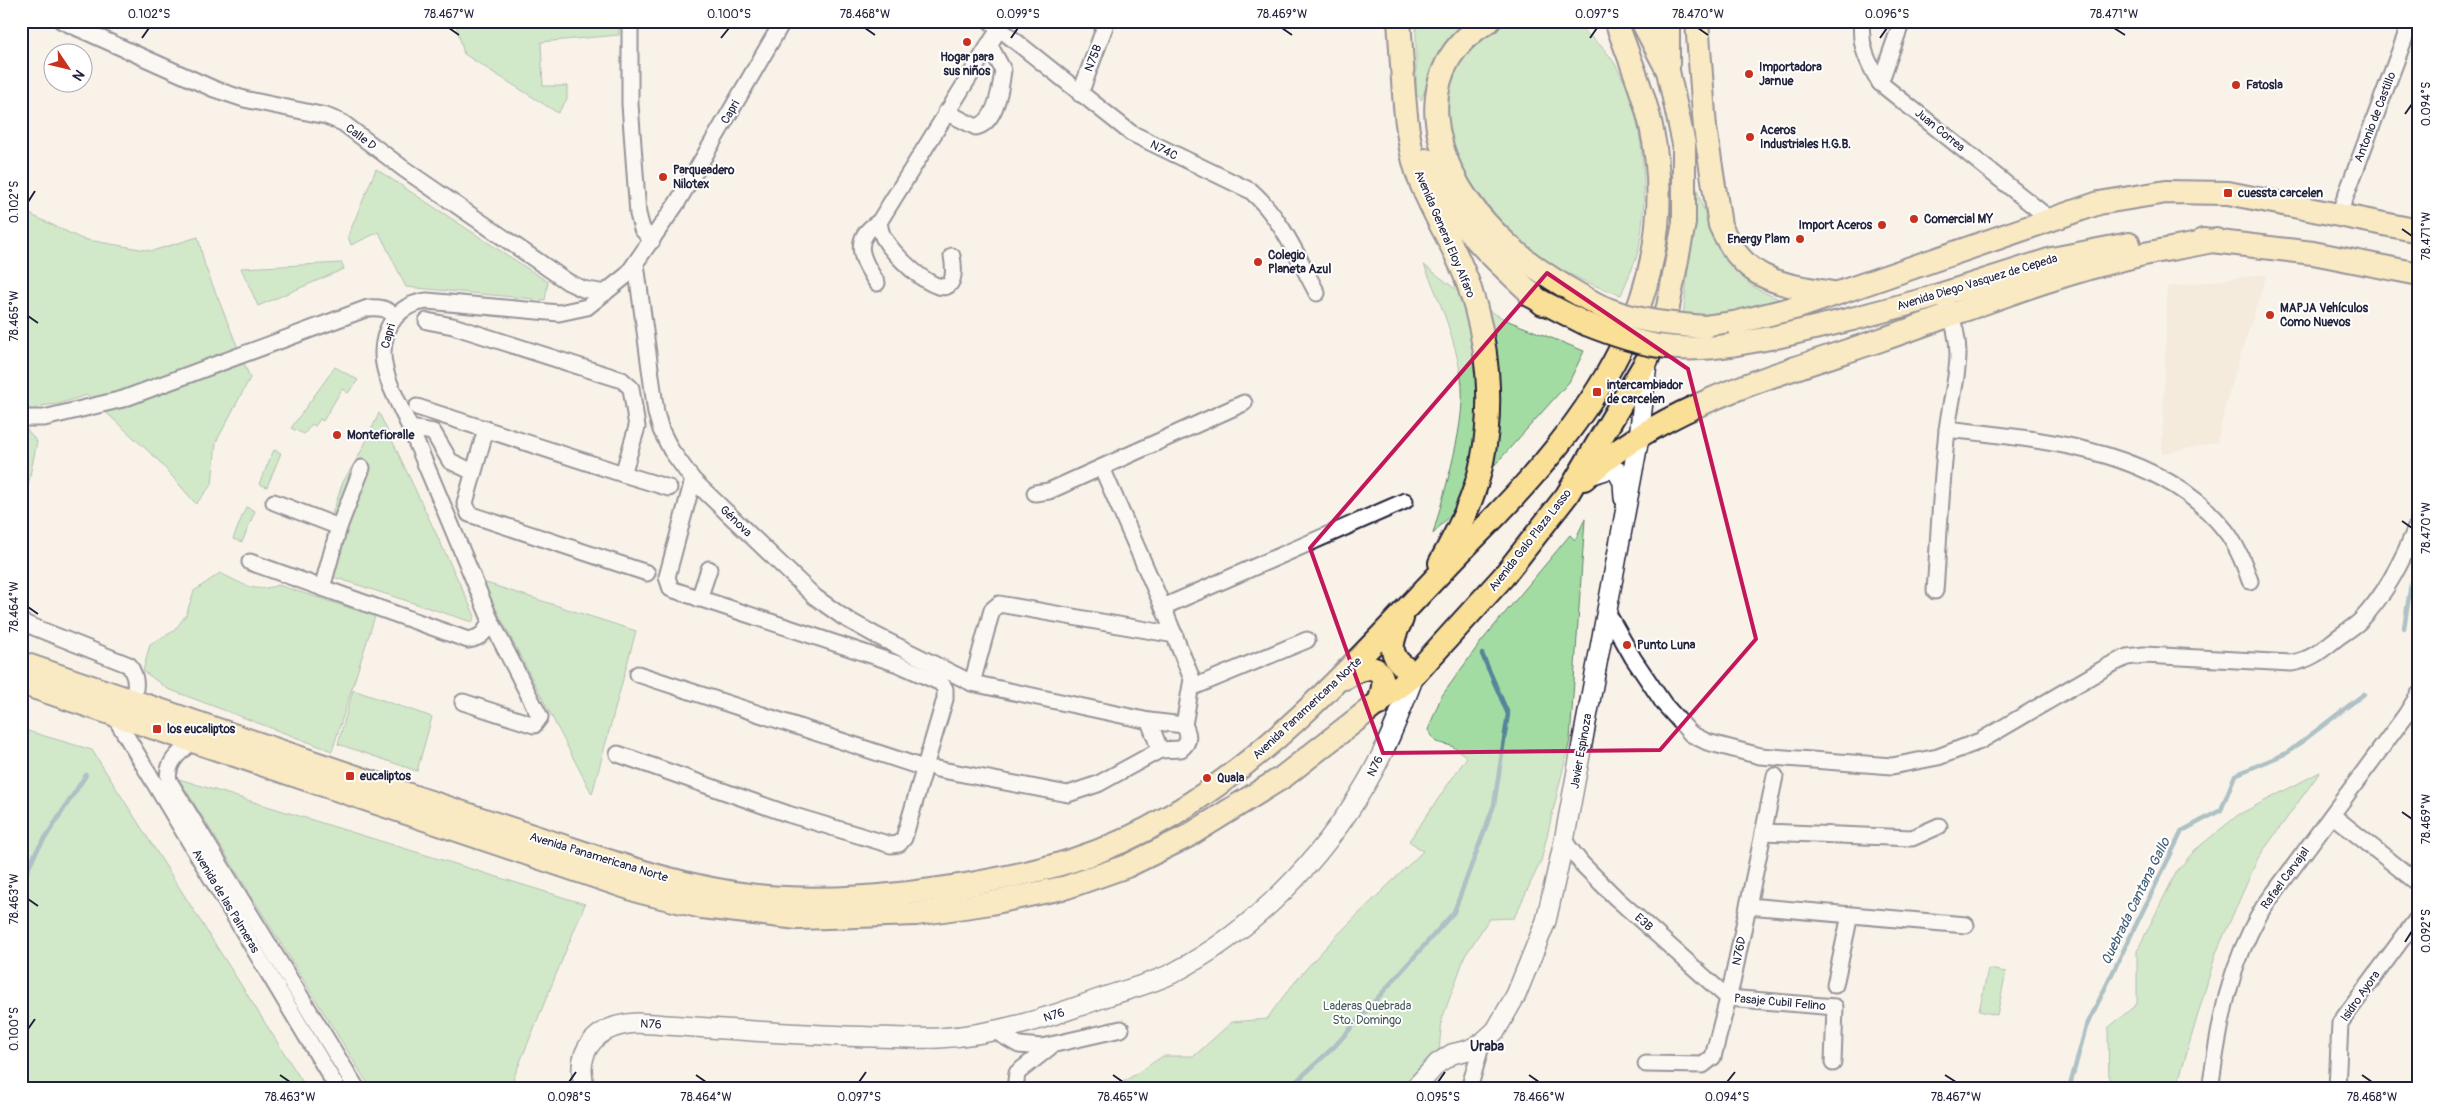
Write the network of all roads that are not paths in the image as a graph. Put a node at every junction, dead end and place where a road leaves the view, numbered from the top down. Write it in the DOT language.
graph roads {
  1 [pos="62,21"];
  2 [pos="630,21"];
  3 [pos="783,21"];
  4 [pos="1107,21"];
  5 [pos="1399,21"];
  6 [pos="1410,21"];
  7 [pos="1489,21"];
  8 [pos="1598,21"];
  9 [pos="1642,21"];
  10 [pos="1668,21"];
  11 [pos="1681,21"];
  12 [pos="1697,21"];
  13 [pos="1862,21"];
  14 [pos="1902,21"];
  15 [pos="2411,21"];
  16 [pos="994,25"];
  17 [pos="1619,31"];
  18 [pos="989,44"];
  19 [pos="1668,71"];
  20 [pos="1880,83"];
  21 [pos="1080,94"];
  22 [pos="1702,102"];
  23 [pos="946,112"];
  24 [pos="2339,214"];
  25 [pos="2051,220"];
  26 [pos="879,222"];
  27 [pos="2419,231"];
  28 [pos="1447,235"];
  29 [pos="2216,240"];
  30 [pos="652,241"];
  31 [pos="952,256"];
  32 [pos="636,264"];
  33 [pos="2419,274"];
  34 [pos="877,283"];
  35 [pos="1317,292"];
  36 [pos="605,293"];
  37 [pos="1834,294"];
  38 [pos="1942,294"];
  39 [pos="1543,304"];
  40 [pos="1951,315"];
  41 [pos="395,316"];
  42 [pos="427,321"];
  43 [pos="1647,360"];
  44 [pos="1244,403"];
  45 [pos="417,407"];
  46 [pos="21,418"];
  47 [pos="410,428"];
  48 [pos="486,429"];
  49 [pos="1947,429"];
  50 [pos="1639,438"];
  51 [pos="362,468"];
  52 [pos="1102,468"];
  53 [pos="473,472"];
  54 [pos="623,474"];
  55 [pos="1586,476"];
  56 [pos="693,480"];
  57 [pos="669,488"];
  58 [pos="1034,493"];
  59 [pos="1567,495"];
  60 [pos="1405,501"];
  61 [pos="274,502"];
  62 [pos="1624,514"];
  63 [pos="2419,520"];
  64 [pos="339,527"];
  65 [pos="2414,548"];
  66 [pos="250,562"];
  67 [pos="709,569"];
  68 [pos="647,572"];
  69 [pos="2250,581"];
  70 [pos="1428,584"];
  71 [pos="322,588"];
  72 [pos="1935,591"];
  73 [pos="699,599"];
  74 [pos="1410,605"];
  75 [pos="1164,607"];
  76 [pos="1607,612"];
  77 [pos="490,619"];
  78 [pos="21,622"];
  79 [pos="1175,635"];
  80 [pos="1307,640"];
  81 [pos="21,663"];
  82 [pos="638,674"];
  83 [pos="1415,674"];
  84 [pos="971,682"];
  85 [pos="21,683"];
  86 [pos="1336,684"];
  87 [pos="1191,688"];
  88 [pos="2419,694"];
  89 [pos="132,701"];
  90 [pos="463,702"];
  91 [pos="1379,704"];
  92 [pos="113,714"];
  93 [pos="1149,721"];
  94 [pos="1184,725"];
  95 [pos="193,741"];
  96 [pos="1160,750"];
  97 [pos="618,754"];
  98 [pos="931,769"];
  99 [pos="1775,776"];
  100 [pos="2332,814"];
  101 [pos="1939,826"];
  102 [pos="1763,832"];
  103 [pos="1564,841"];
  104 [pos="2419,884"];
  105 [pos="1748,906"];
  106 [pos="1850,914"];
  107 [pos="2419,916"];
  108 [pos="1966,925"];
  109 [pos="1835,985"];
  110 [pos="1728,998"];
  111 [pos="1121,1029"];
  112 [pos="993,1030"];
  113 [pos="1482,1043"];
  114 [pos="1050,1047"];
  115 [pos="1833,1063"];
  116 [pos="1646,1064"];
  117 [pos="338,1089"];
  118 [pos="357,1089"];
  119 [pos="585,1089"];
  120 [pos="1015,1089"];
  121 [pos="1414,1089"];
  122 [pos="1469,1089"];
  123 [pos="2210,1089"];
  124 [pos="2337,1089"];
  1 -- 36 [label="street, Calle D"];
  2 -- 30 [label="street"];
  3 -- 30 [label="street, Capri"];
  4 -- 21 [label="street, N75B"];
  5 -- 28 [label="main road, Avenida General Eloy Alfaro"];
  6 -- 39 [label="main road"];
  7 -- 37 [label="main road, bridge"];
  8 -- 17 [label="main road"];
  9 -- 19 [label="main road, Avenida Galo Plaza Lasso"];
  10 -- 19 [label="main road"];
  11 -- 22 [label="main road"];
  12 -- 22 [label="main road"];
  13 -- 20 [label="street, Juan Correa"];
  14 -- 20 [label="street"];
  15 -- 24 [label="street, Antonio de Castillo"];
  16 -- 18 [label="street"];
  16 -- 21 [label="street, N74C"];
  17 -- 70 [label="main road"];
  18 -- 23 [label="street"];
  18 -- 23 [label="street"];
  19 -- 43 [label="main road, Avenida Galo Plaza Lasso"];
  20 -- 25 [label="street, Juan Correa"];
  21 -- 35 [label="street, N74C"];
  22 -- 37 [label="main road"];
  23 -- 26 [label="street"];
  24 -- 25 [label="main road"];
  24 -- 27 [label="main road"];
  25 -- 37 [label="main road"];
  26 -- 31 [label="street"];
  26 -- 34 [label="street"];
  28 -- 39 [label="main road"];
  28 -- 70 [label="main road, Avenida General Eloy Alfaro"];
  29 -- 33 [label="main road, Avenida Diego Vasquez de Cepeda"];
  29 -- 38 [label="main road, Avenida Diego Vasquez de Cepeda"];
  29 -- 40 [label="main road"];
  30 -- 32 [label="street, Capri"];
  32 -- 36 [label="street, Capri"];
  32 -- 56 [label="street, Génova"];
  36 -- 41 [label="street, Capri"];
  38 -- 39 [label="main road, Avenida Diego Vasquez de Cepeda, bridge"];
  38 -- 40 [label="street"];
  40 -- 49 [label="street"];
  40 -- 50 [label="main road"];
  41 -- 46 [label="street"];
  41 -- 47 [label="street, Capri"];
  42 -- 54 [label="street"];
  43 -- 50 [label="street, Javier Espinoza"];
  43 -- 59 [label="main road, Avenida Galo Plaza Lasso"];
  44 -- 52 [label="street"];
  45 -- 48 [label="street"];
  47 -- 53 [label="street"];
  47 -- 77 [label="street, Capri"];
  48 -- 53 [label="street"];
  48 -- 54 [label="street"];
  49 -- 69 [label="street"];
  49 -- 72 [label="street"];
  50 -- 55 [label="main road"];
  50 -- 62 [label="street, Javier Espinoza"];
  51 -- 64 [label="street"];
  52 -- 58 [label="street"];
  52 -- 75 [label="street"];
  53 -- 68 [label="street"];
  54 -- 57 [label="street"];
  55 -- 59 [label="main road"];
  55 -- 62 [label="street"];
  56 -- 73 [label="street"];
  56 -- 84 [label="street, Génova"];
  59 -- 83 [label="main road, Avenida Galo Plaza Lasso"];
  60 -- 75 [label="street"];
  61 -- 64 [label="street"];
  62 -- 76 [label="street, Javier Espinoza"];
  63 -- 65 [label="street"];
  64 -- 71 [label="street"];
  65 -- 76 [label="street"];
  66 -- 71 [label="street"];
  67 -- 73 [label="street"];
  70 -- 74 [label="main road"];
  71 -- 77 [label="street"];
  73 -- 98 [label="street"];
  74 -- 83 [label="main road"];
  74 -- 86 [label="main road, Avenida Panamericana Norte"];
  75 -- 79 [label="street"];
  76 -- 103 [label="street, Javier Espinoza"];
  77 -- 90 [label="street, Capri"];
  78 -- 89 [label="street"];
  79 -- 84 [label="street"];
  79 -- 87 [label="street"];
  80 -- 87 [label="street"];
  81 -- 89 [label="main road, Avenida Panamericana Norte"];
  82 -- 98 [label="street"];
  83 -- 91 [label="main road, Avenida Panamericana Norte"];
  83 -- 112 [label="street, N76"];
  84 -- 93 [label="street, Génova"];
  85 -- 92 [label="main road, Avenida Panamericana Norte"];
  86 -- 89 [label="main road, Avenida Panamericana Norte"];
  86 -- 91 [label="main road"];
  87 -- 94 [label="street"];
  88 -- 100 [label="street, Rafael Carvajal"];
  91 -- 95 [label="main road, Avenida Panamericana Norte"];
  92 -- 95 [label="main road, Avenida Panamericana Norte"];
  92 -- 117 [label="street, Avenida de las Palmeras"];
  93 -- 94 [label="street, Génova"];
  93 -- 96 [label="street"];
  94 -- 96 [label="street"];
  95 -- 118 [label="street, Avenida de las Palmeras"];
  96 -- 98 [label="street"];
  97 -- 98 [label="street"];
  99 -- 102 [label="street, N76D"];
  100 -- 104 [label="street"];
  100 -- 123 [label="street, Rafael Carvajal"];
  101 -- 102 [label="street"];
  102 -- 105 [label="street, N76D"];
  103 -- 110 [label="street, E3B"];
  103 -- 113 [label="street, Javier Espinoza"];
  105 -- 106 [label="street"];
  105 -- 110 [label="street, N76D"];
  106 -- 108 [label="street"];
  106 -- 109 [label="street"];
  107 -- 124 [label="street, Isidro Ayora"];
  110 -- 115 [label="street, Pasaje Cubil Felino"];
  110 -- 116 [label="street, N76D"];
  111 -- 114 [label="street"];
  112 -- 114 [label="street"];
  112 -- 119 [label="street, N76"];
  113 -- 121 [label="street, Javier Espinoza"];
  113 -- 122 [label="street"];
  114 -- 120 [label="street"];
}
